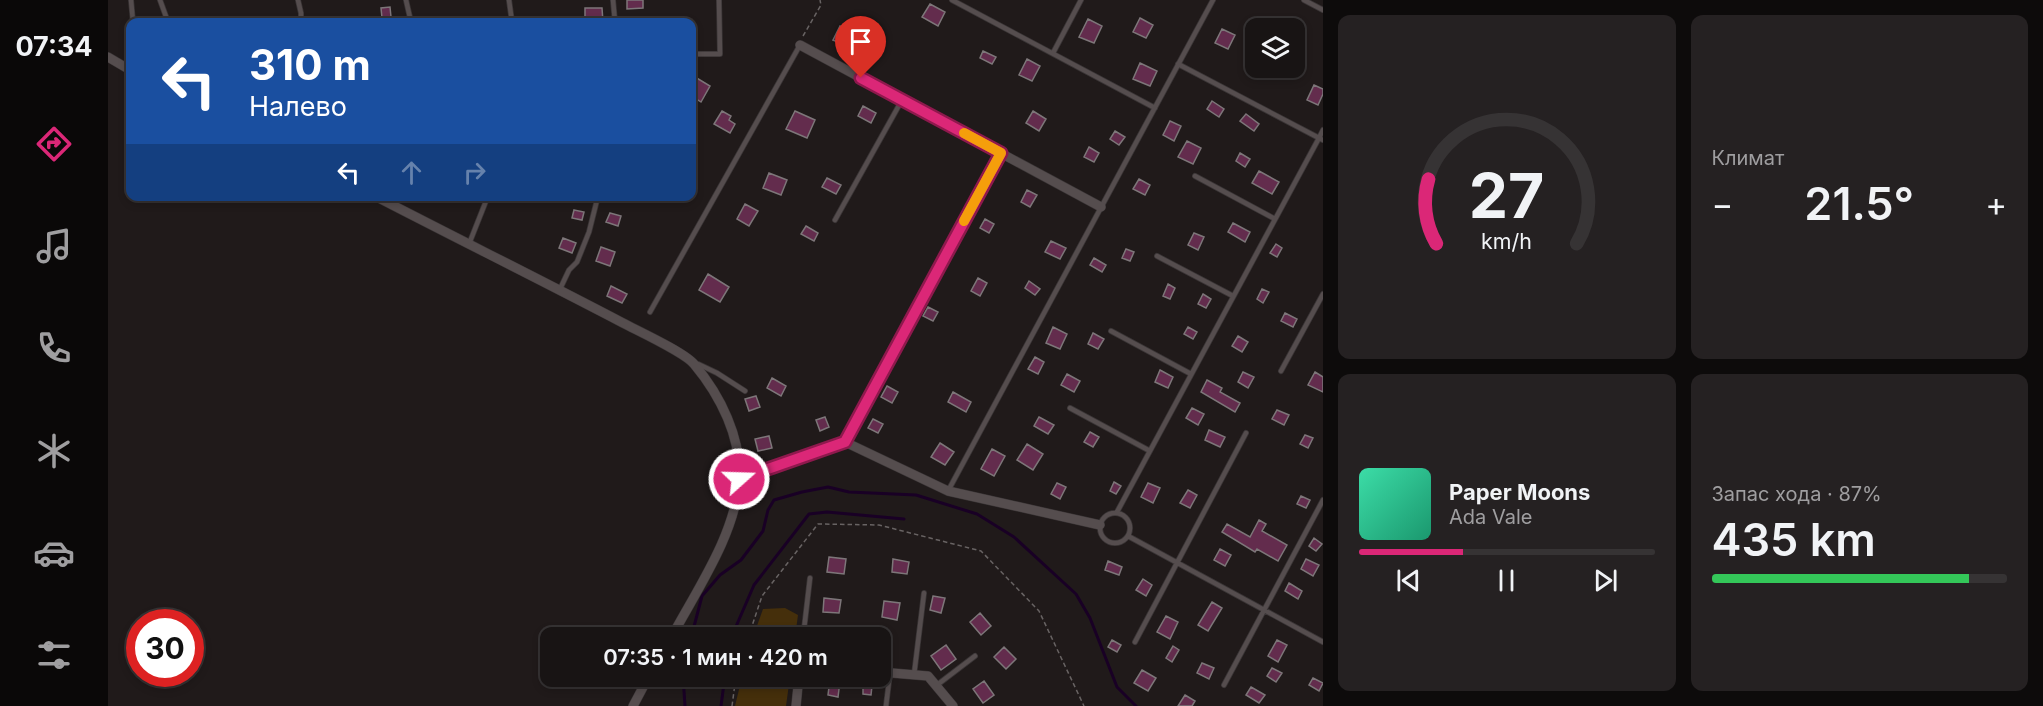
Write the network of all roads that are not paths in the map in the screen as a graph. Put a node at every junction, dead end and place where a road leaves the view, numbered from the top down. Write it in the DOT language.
graph roads {
  1 [pos="131,0"];
  2 [pos="160,0"];
  3 [pos="298,0"];
  4 [pos="406,0"];
  5 [pos="509,0"];
  6 [pos="613,0"];
  7 [pos="718,0"];
  8 [pos="1081,0"];
  9 [pos="1213,0"];
  10 [pos="1304,0"];
  11 [pos="955,1"];
  12 [pos="1323,10"];
  13 [pos="133,18"];
  14 [pos="167,18"];
  15 [pos="301,18"];
  16 [pos="410,18"];
  17 [pos="511,18"];
  18 [pos="615,18"];
  19 [pos="800,45"];
  20 [pos="1053,53"];
  21 [pos="696,54"];
  22 [pos="108,57"];
  23 [pos="1178,64"];
  24 [pos="126,67"];
  25 [pos="902,100"];
  26 [pos="1155,108"];
  27 [pos="1323,130"];
  28 [pos="1321,139"];
  29 [pos="1001,153"];
  30 [pos="1195,176"];
  31 [pos="385,201"];
  32 [pos="487,201"];
  33 [pos="597,201"];
  34 [pos="1101,207"];
  35 [pos="1275,219"];
  36 [pos="835,220"];
  37 [pos="469,244"];
  38 [pos="1157,256"];
  39 [pos="560,290"];
  40 [pos="1323,294"];
  41 [pos="1233,296"];
  42 [pos="650,312"];
  43 [pos="1112,331"];
  44 [pos="692,362"];
  45 [pos="1281,371"];
  46 [pos="1191,374"];
  47 [pos="745,392"];
  48 [pos="1070,408"];
  49 [pos="1246,433"];
  50 [pos="845,442"];
  51 [pos="1150,451"];
  52 [pos="739,479"];
  53 [pos="948,491"];
  54 [pos="1323,500"];
  55 [pos="1117,513"];
  56 [pos="1100,525"];
  57 [pos="1128,536"];
  58 [pos="1177,564"];
  59 [pos="810,579"];
  60 [pos="924,593"];
  61 [pos="1265,610"];
  62 [pos="676,627"];
  63 [pos="804,627"];
  64 [pos="1135,642"];
  65 [pos="1323,642"];
  66 [pos="975,656"];
  67 [pos="891,673"];
  68 [pos="914,675"];
  69 [pos="937,685"];
  70 [pos="1224,685"];
  71 [pos="643,687"];
  72 [pos="798,687"];
  73 [pos="885,687"];
  74 [pos="633,706"];
  75 [pos="796,706"];
  76 [pos="886,706"];
  77 [pos="953,706"];
  1 -- 13 [label="lane"];
  2 -- 14 [label="lane"];
  3 -- 15 [label="lane"];
  4 -- 16 [label="lane"];
  5 -- 17 [label="lane"];
  6 -- 18 [label="lane"];
  7 -- 21 [label="lane"];
  8 -- 20 [label="lane"];
  9 -- 23 [label="lane"];
  10 -- 12 [label="lane"];
  11 -- 20 [label="lane"];
  19 -- 25 [label="street"];
  19 -- 42 [label="lane"];
  20 -- 26 [label="lane"];
  22 -- 24 [label="street"];
  23 -- 26 [label="lane"];
  23 -- 28 [label="lane"];
  25 -- 29 [label="street"];
  25 -- 36 [label="lane"];
  26 -- 34 [label="lane"];
  27 -- 28 [label="lane"];
  28 -- 35 [label="lane"];
  29 -- 34 [label="street"];
  29 -- 50 [label="lane"];
  30 -- 35 [label="lane"];
  31 -- 37 [label="street"];
  32 -- 37 [label="lane"];
  33 -- 39 [label="lane"];
  34 -- 53 [label="lane"];
  35 -- 41 [label="lane"];
  37 -- 39 [label="street"];
  38 -- 41 [label="lane"];
  39 -- 44 [label="street"];
  40 -- 45 [label="lane"];
  41 -- 46 [label="lane"];
  43 -- 46 [label="lane"];
  44 -- 47 [label="lane"];
  44 -- 52 [label="street"];
  46 -- 51 [label="lane"];
  48 -- 51 [label="lane"];
  49 -- 58 [label="lane"];
  50 -- 52 [label="street"];
  50 -- 53 [label="street"];
  51 -- 55 [label="lane"];
  52 -- 62 [label="street"];
  53 -- 56 [label="street"];
  54 -- 61 [label="lane"];
  55 -- 56 [label="lane"];
  55 -- 57 [label="lane"];
  56 -- 57 [label="lane"];
  57 -- 58 [label="lane"];
  58 -- 61 [label="lane"];
  58 -- 64 [label="lane"];
  59 -- 63 [label="lane"];
  60 -- 68 [label="lane"];
  61 -- 65 [label="lane"];
  61 -- 70 [label="lane"];
  66 -- 69 [label="lane"];
  67 -- 68 [label="street"];
  68 -- 69 [label="street"];
  69 -- 77 [label="street"];
  71 -- 74 [label="street"];
  72 -- 75 [label="street"];
  73 -- 76 [label="lane"];
}
